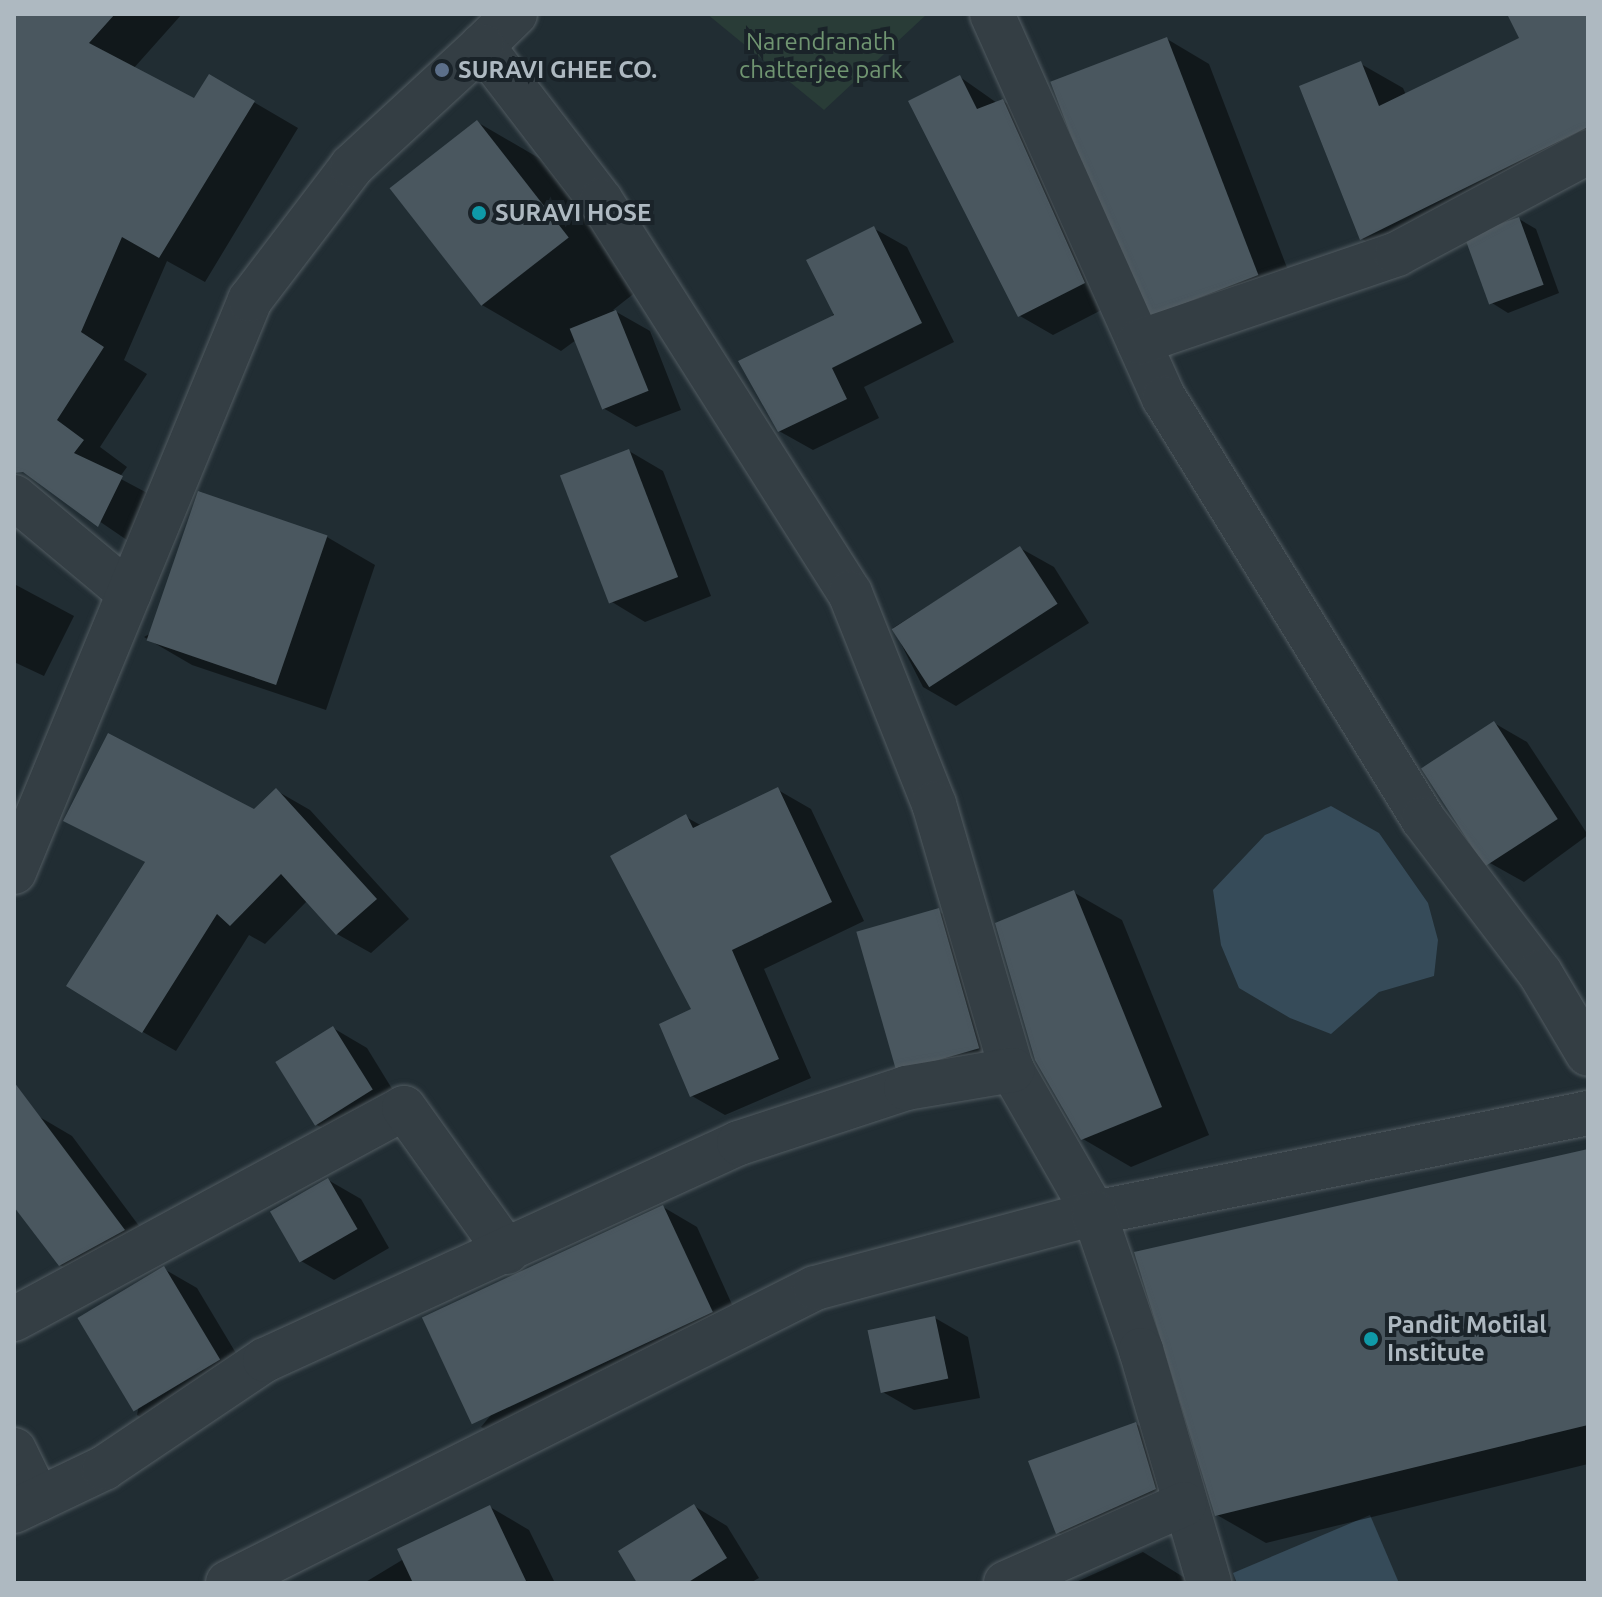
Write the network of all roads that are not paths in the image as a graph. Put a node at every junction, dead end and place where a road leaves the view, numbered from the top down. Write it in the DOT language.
graph roads {
  1 [pos="515,14"];
  2 [pos="992,14"];
  3 [pos="482,46"];
  4 [pos="1588,152"];
  5 [pos="1139,342"];
  6 [pos="14,497"];
  7 [pos="129,593"];
  8 [pos="14,872"];
  9 [pos="1588,1054"];
  10 [pos="1012,1070"];
  11 [pos="1588,1113"];
  12 [pos="1094,1213"];
  13 [pos="507,1252"];
  14 [pos="14,1319"];
  15 [pos="14,1450"];
  16 [pos="1184,1504"];
  17 [pos="26,1505"];
  18 [pos="228,1583"];
  19 [pos="1006,1583"];
  20 [pos="1209,1583"];
  1 -- 3 [label="street"];
  2 -- 5 [label="street"];
  3 -- 7 [label="street"];
  3 -- 10 [label="street"];
  4 -- 5 [label="street"];
  5 -- 9 [label="street"];
  6 -- 7 [label="street"];
  7 -- 8 [label="street"];
  10 -- 12 [label="street"];
  10 -- 13 [label="street"];
  11 -- 12 [label="street"];
  12 -- 16 [label="street"];
  12 -- 18 [label="street"];
  13 -- 14 [label="street"];
  13 -- 17 [label="street"];
  15 -- 17 [label="street"];
  16 -- 19 [label="street"];
  16 -- 20 [label="street"];
}
